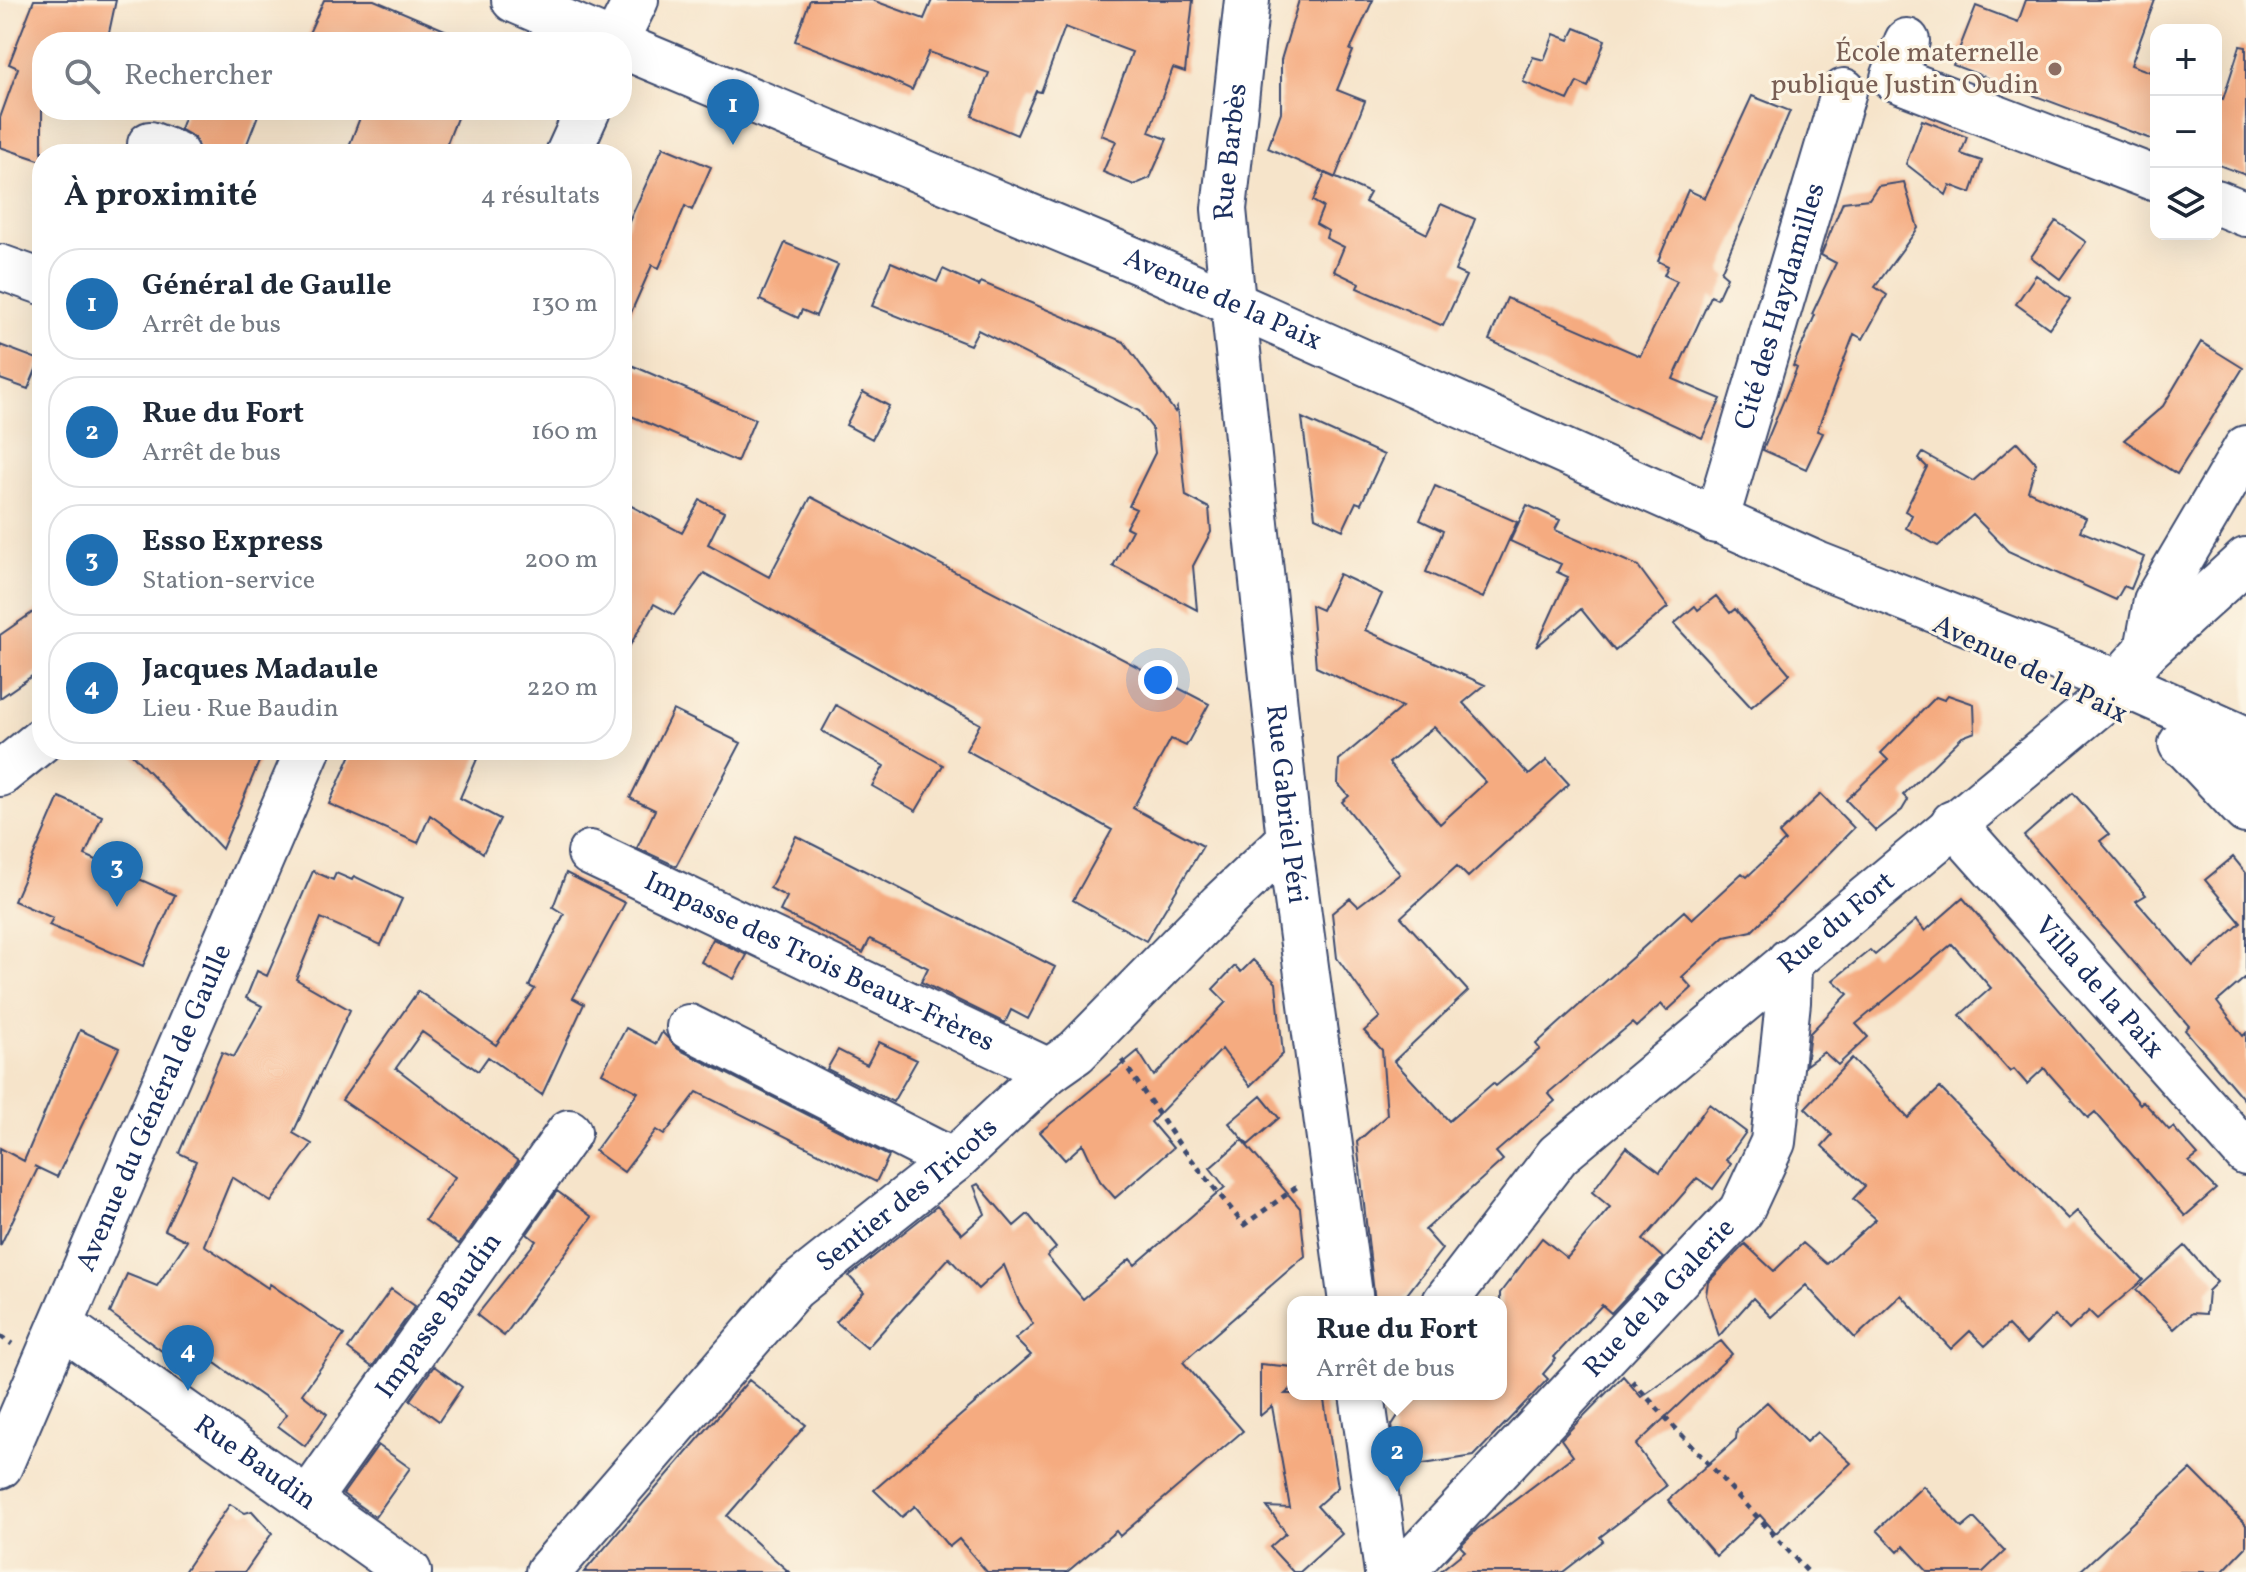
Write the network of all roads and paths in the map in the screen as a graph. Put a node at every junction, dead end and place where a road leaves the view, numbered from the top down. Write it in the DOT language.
graph roads {
  1 [pos="514,0"];
  2 [pos="636,0"];
  3 [pos="1247,0"];
  4 [pos="589,32"];
  5 [pos="618,32"];
  6 [pos="1907,41"];
  7 [pos="632,50"];
  8 [pos="1844,91"];
  9 [pos="583,120"];
  10 [pos="573,144"];
  11 [pos="2150,177"];
  12 [pos="2222,204"];
  13 [pos="2246,214"];
  14 [pos="0,267"];
  15 [pos="32,278"];
  16 [pos="1233,303"];
  17 [pos="2246,448"];
  18 [pos="1716,521"];
  19 [pos="2246,560"];
  20 [pos="2147,650"];
  21 [pos="2108,693"];
  22 [pos="2246,739"];
  23 [pos="2184,745"];
  24 [pos="32,748"];
  25 [pos="304,760"];
  26 [pos="2246,773"];
  27 [pos="0,774"];
  28 [pos="2246,811"];
  29 [pos="1953,823"];
  30 [pos="1289,840"];
  31 [pos="590,853"];
  32 [pos="1789,961"];
  33 [pos="689,1027"];
  34 [pos="1101,1030"];
  35 [pos="1049,1071"];
  36 [pos="569,1132"];
  37 [pos="2246,1153"];
  38 [pos="953,1161"];
  39 [pos="1333,1162"];
  40 [pos="1350,1296"];
  41 [pos="1450,1296"];
  42 [pos="61,1325"];
  43 [pos="1607,1354"];
  44 [pos="1363,1400"];
  45 [pos="0,1466"];
  46 [pos="308,1500"];
  47 [pos="409,1572"];
  48 [pos="548,1572"];
  49 [pos="1387,1572"];
  50 [pos="1402,1572"];
  51 [pos="1808,1572"];
  1 -- 4 [label="street"];
  2 -- 5 [label="street"];
  3 -- 16 [label="street, Rue Barbès"];
  6 -- 11 [label="street"];
  7 -- 16 [label="street, Avenue de la Paix"];
  8 -- 18 [label="street, Cité des Haydamilles"];
  9 -- 10 [label="street"];
  12 -- 13 [label="street"];
  14 -- 15 [label="street"];
  16 -- 18 [label="street, Avenue de la Paix"];
  16 -- 30 [label="street, Rue Gabriel Péri"];
  17 -- 20 [label="street"];
  18 -- 21 [label="street, Avenue de la Paix"];
  19 -- 20 [label="street, Rue du Fort"];
  20 -- 21 [label="street, Rue du Fort"];
  21 -- 22 [label="street, Avenue de la Paix"];
  21 -- 23 [label="street, Avenue de la Paix"];
  21 -- 29 [label="street, Rue du Fort"];
  23 -- 26 [label="street, Avenue de la Paix"];
  23 -- 28 [label="street"];
  24 -- 27 [label="street"];
  25 -- 42 [label="street, Avenue du Général de Gaulle"];
  29 -- 32 [label="street, Rue du Fort"];
  29 -- 37 [label="street, Villa de la Paix"];
  30 -- 34 [label="street, Sentier des Tricots"];
  30 -- 39 [label="street, Rue Gabriel Péri"];
  31 -- 35 [label="street, Impasse des Trois Beaux-Frères"];
  32 -- 41 [label="street, Rue du Fort"];
  32 -- 43 [label="street, Rue de la Galerie"];
  33 -- 38 [label="street"];
  34 -- 35 [label="street, Sentier des Tricots"];
  34 -- 39 [label="path"];
  35 -- 38 [label="street, Sentier des Tricots"];
  36 -- 46 [label="street, Impasse Baudin"];
  38 -- 48 [label="street, Sentier des Tricots"];
  39 -- 40 [label="street, Rue Gabriel Péri"];
  42 -- 45 [label="street, Avenue du Général de Gaulle"];
  42 -- 46 [label="street, Rue Baudin"];
  43 -- 50 [label="street, Rue de la Galerie"];
  43 -- 51 [label="path"];
  44 -- 49 [label="street"];
  46 -- 47 [label="street, Rue Baudin"];
}
